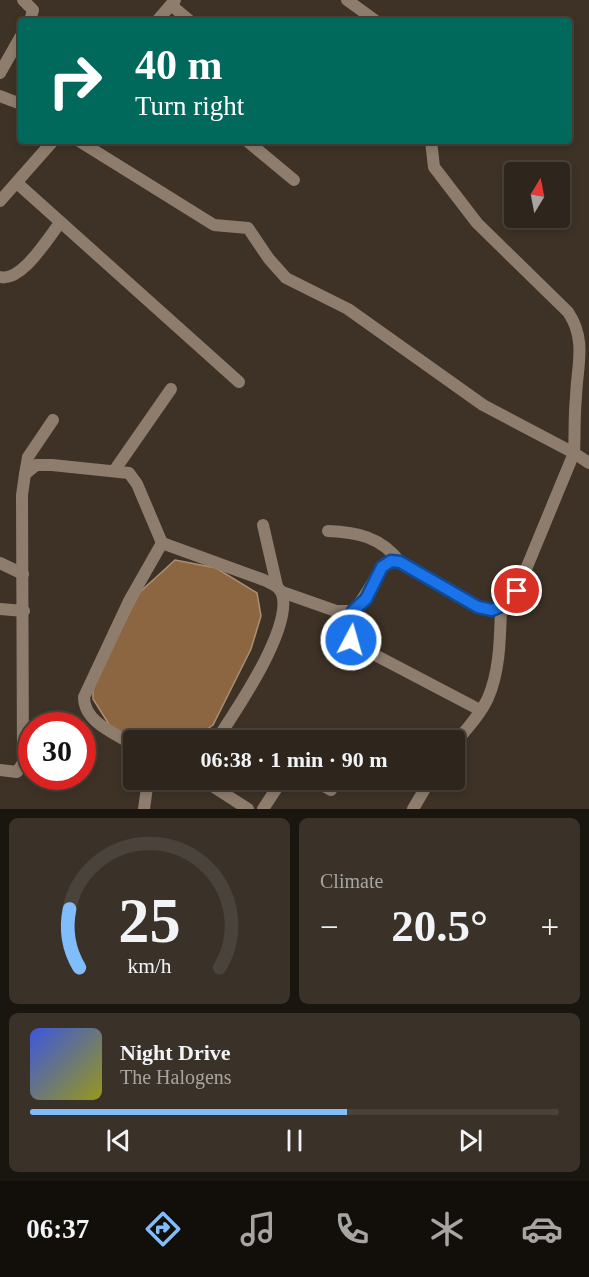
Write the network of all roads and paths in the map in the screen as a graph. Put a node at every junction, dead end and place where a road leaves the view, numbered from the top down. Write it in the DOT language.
graph roads {
  1 [pos="23,0"];
  2 [pos="347,0"];
  3 [pos="173,2"];
  4 [pos="31,18"];
  5 [pos="160,18"];
  6 [pos="187,18"];
  7 [pos="372,18"];
  8 [pos="18,41"];
  9 [pos="0,73"];
  10 [pos="0,96"];
  11 [pos="18,103"];
  12 [pos="50,144"];
  13 [pos="84,144"];
  14 [pos="252,144"];
  15 [pos="431,144"];
  16 [pos="294,180"];
  17 [pos="16,183"];
  18 [pos="0,201"];
  19 [pos="60,223"];
  20 [pos="0,277"];
  21 [pos="239,382"];
  22 [pos="171,389"];
  23 [pos="53,420"];
  24 [pos="574,453"];
  25 [pos="589,463"];
  26 [pos="114,471"];
  27 [pos="25,474"];
  28 [pos="263,525"];
  29 [pos="328,531"];
  30 [pos="162,543"];
  31 [pos="400,562"];
  32 [pos="0,563"];
  33 [pos="23,574"];
  34 [pos="279,589"];
  35 [pos="501,608"];
  36 [pos="0,609"];
  37 [pos="24,611"];
  38 [pos="353,611"];
  39 [pos="480,710"];
  40 [pos="223,730"];
  41 [pos="465,730"];
  42 [pos="123,738"];
  43 [pos="0,770"];
  44 [pos="147,790"];
  45 [pos="219,790"];
  46 [pos="275,790"];
  47 [pos="424,790"];
  48 [pos="144,809"];
  49 [pos="248,809"];
  50 [pos="263,809"];
  51 [pos="413,809"];
  1 -- 4 [label="street"];
  2 -- 7 [label="street"];
  3 -- 5 [label="street"];
  3 -- 6 [label="street"];
  8 -- 9 [label="street"];
  10 -- 11 [label="street"];
  12 -- 17 [label="street"];
  13 -- 24 [label="street"];
  14 -- 16 [label="street"];
  15 -- 24 [label="street"];
  17 -- 18 [label="street"];
  17 -- 19 [label="street"];
  19 -- 20 [label="street"];
  19 -- 21 [label="street"];
  22 -- 26 [label="street"];
  23 -- 27 [label="street"];
  24 -- 25 [label="street"];
  24 -- 35 [label="street"];
  26 -- 27 [label="street"];
  26 -- 30 [label="street"];
  27 -- 33 [label="street"];
  28 -- 34 [label="street"];
  29 -- 31 [label="street"];
  30 -- 34 [label="street"];
  30 -- 42 [label="street"];
  31 -- 35 [label="street"];
  31 -- 38 [label="street"];
  32 -- 33 [label="street"];
  33 -- 37 [label="street"];
  34 -- 38 [label="street"];
  34 -- 40 [label="street"];
  35 -- 39 [label="street"];
  36 -- 37 [label="street"];
  37 -- 43 [label="street"];
  38 -- 39 [label="street"];
  39 -- 41 [label="street"];
  44 -- 48 [label="street"];
  45 -- 49 [label="street"];
  46 -- 50 [label="street"];
  47 -- 51 [label="street"];
}
